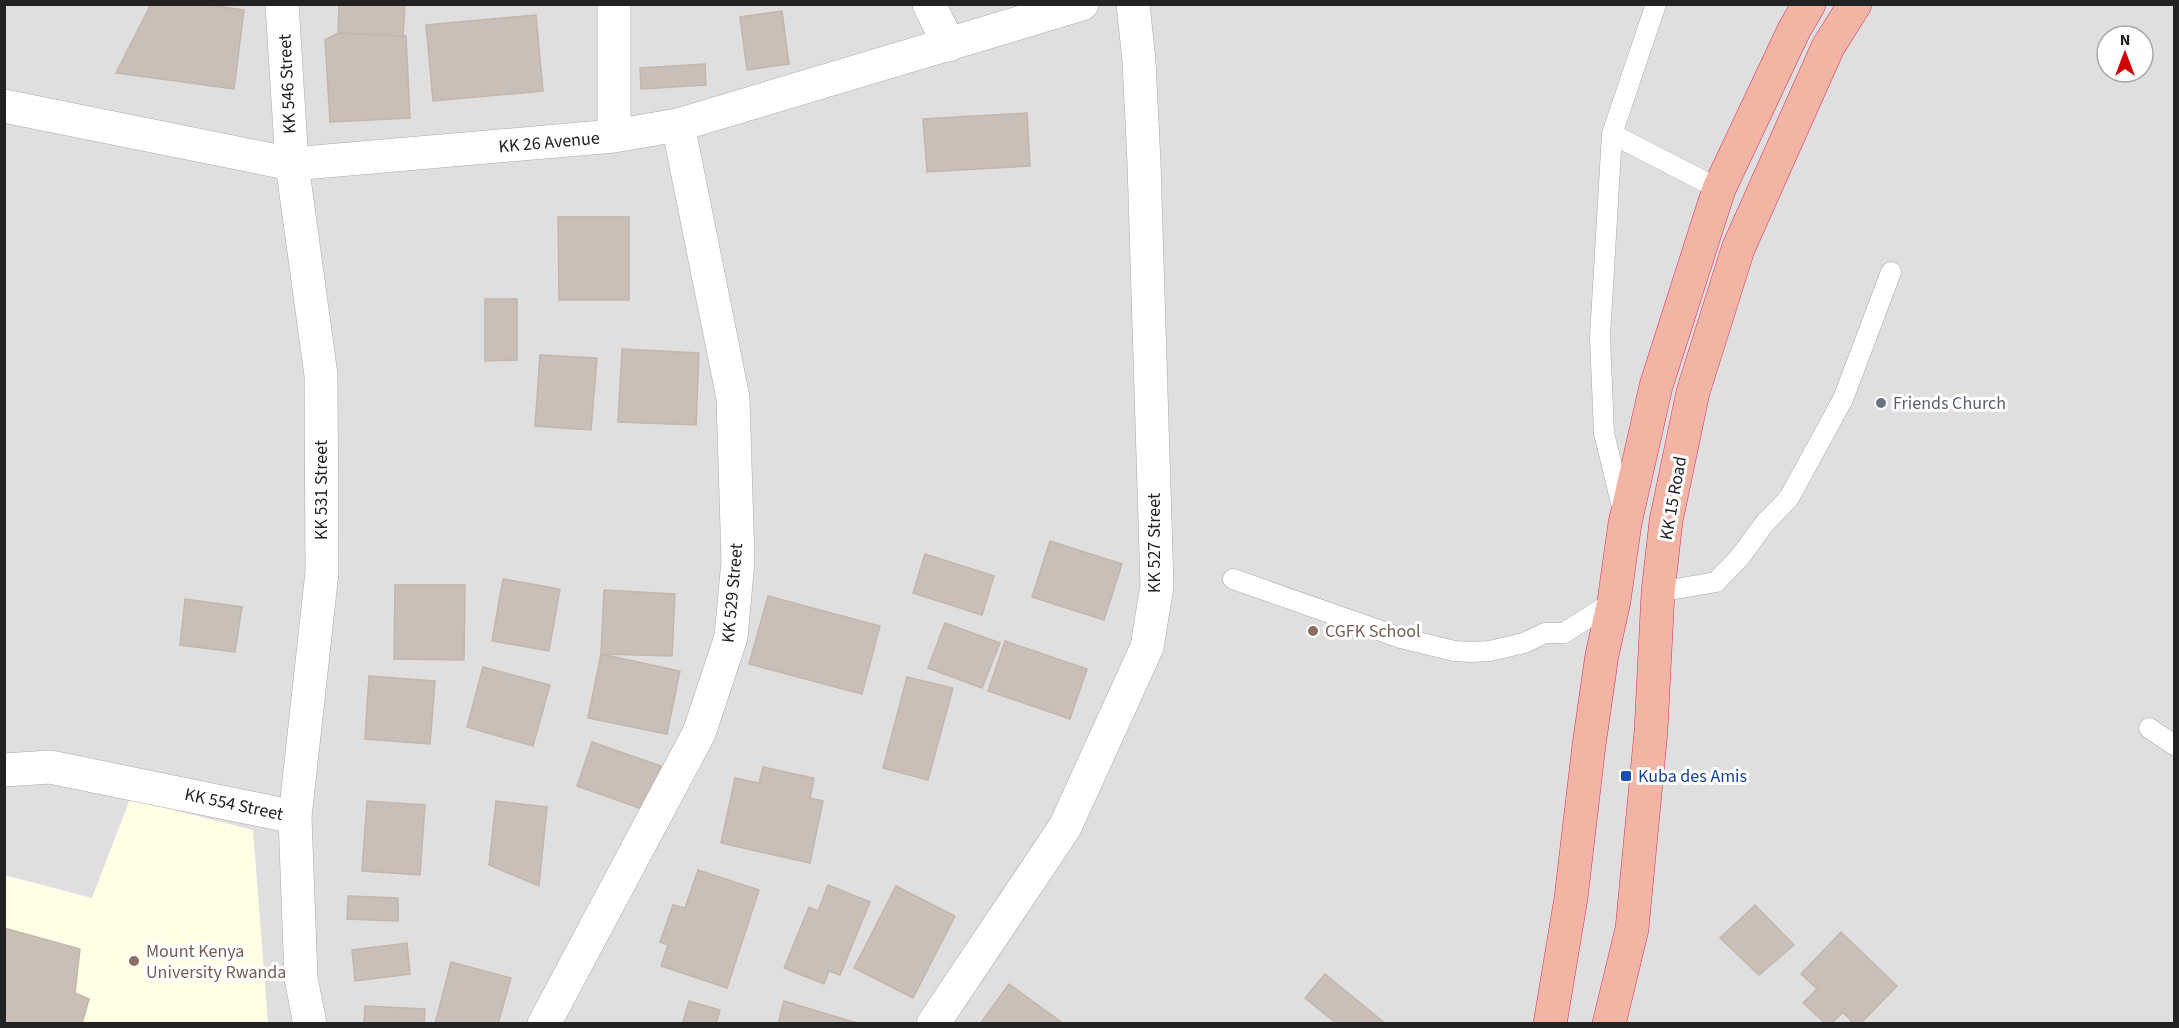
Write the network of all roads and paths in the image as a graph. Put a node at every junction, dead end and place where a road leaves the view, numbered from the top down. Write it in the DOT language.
graph roads {
  1 [pos="282,4"];
  2 [pos="614,4"];
  3 [pos="929,4"];
  4 [pos="1082,4"];
  5 [pos="1133,4"];
  6 [pos="1656,4"];
  7 [pos="1809,4"];
  8 [pos="1855,4"];
  9 [pos="949,45"];
  10 [pos="4,106"];
  11 [pos="678,124"];
  12 [pos="1612,134"];
  13 [pos="614,136"];
  14 [pos="292,164"];
  15 [pos="1719,189"];
  16 [pos="1891,272"];
  17 [pos="1626,523"];
  18 [pos="1233,579"];
  19 [pos="1658,592"];
  20 [pos="1614,601"];
  21 [pos="2149,728"];
  22 [pos="2175,745"];
  23 [pos="4,770"];
  24 [pos="295,817"];
  25 [pos="310,1023"];
  26 [pos="544,1023"];
  27 [pos="933,1023"];
  28 [pos="1550,1023"];
  29 [pos="1609,1023"];
  1 -- 14 [label="street, KK 546 Street"];
  2 -- 13 [label="street"];
  3 -- 9 [label="street"];
  4 -- 9 [label="street, KK 26 Avenue"];
  5 -- 27 [label="street, KK 527 Street"];
  6 -- 12 [label="lane"];
  7 -- 15 [label="highway"];
  8 -- 19 [label="highway, KK 15 Road"];
  9 -- 11 [label="street, KK 26 Avenue"];
  10 -- 14 [label="street, KK 26 Avenue"];
  11 -- 13 [label="street, KK 26 Avenue"];
  11 -- 26 [label="street, KK 529 Street"];
  12 -- 15 [label="lane"];
  12 -- 17 [label="lane"];
  13 -- 14 [label="street, KK 26 Avenue"];
  14 -- 24 [label="street, KK 531 Street"];
  15 -- 17 [label="highway"];
  16 -- 19 [label="lane"];
  17 -- 20 [label="highway"];
  18 -- 20 [label="lane"];
  19 -- 29 [label="highway, KK 15 Road"];
  20 -- 28 [label="highway"];
  21 -- 22 [label="lane"];
  23 -- 24 [label="street, KK 554 Street"];
  24 -- 25 [label="street, KK 554 Street"];
}
